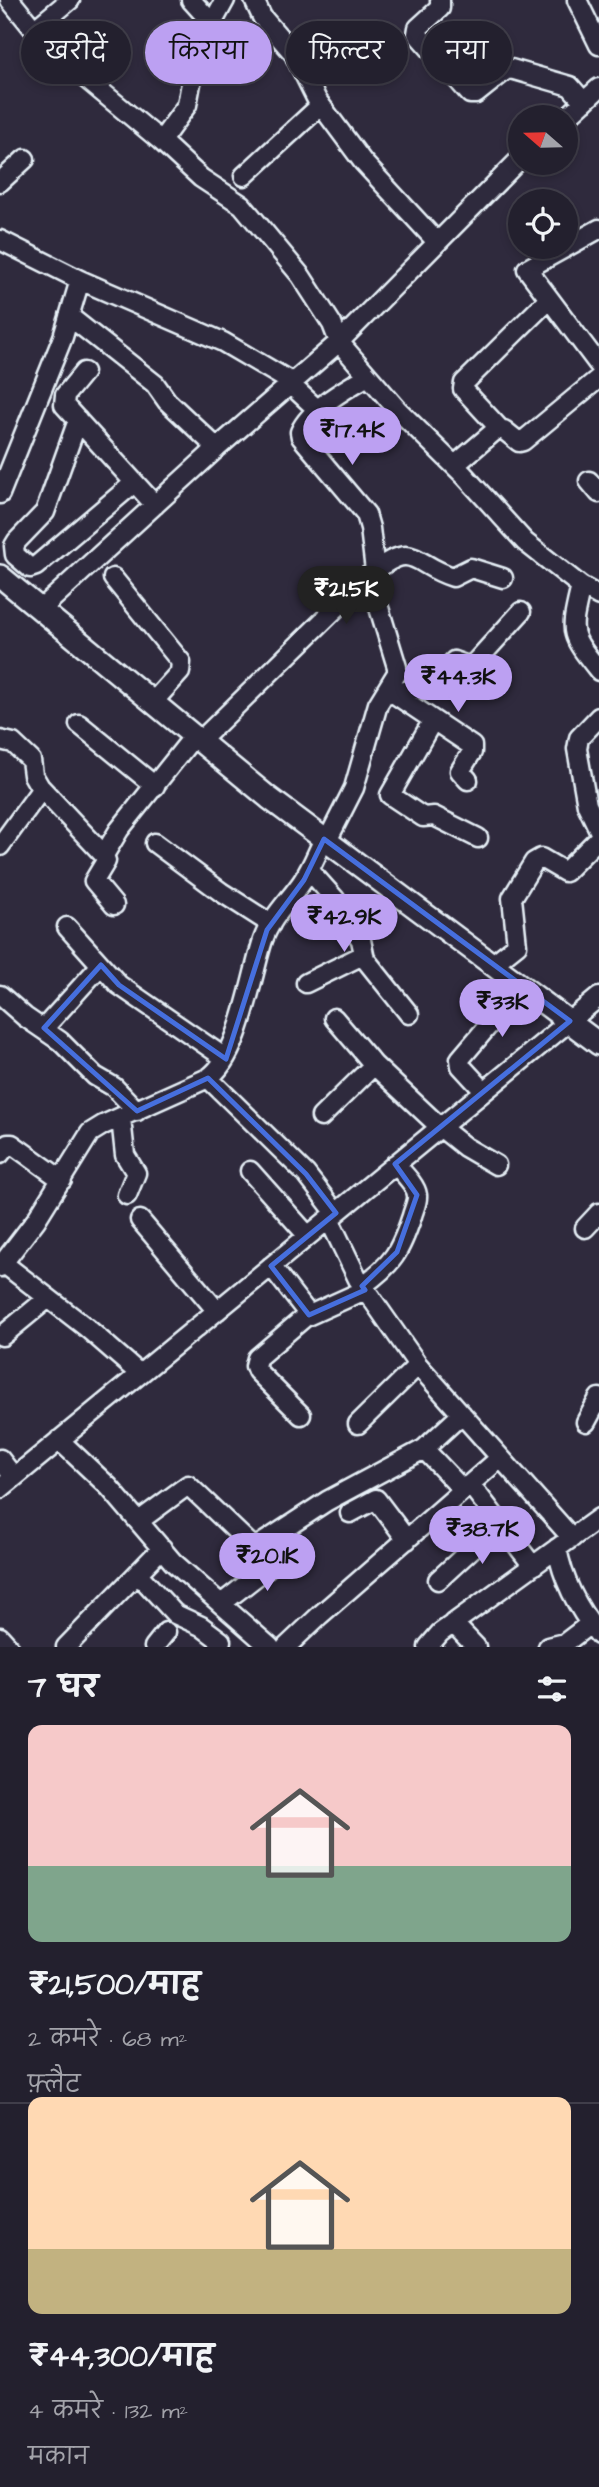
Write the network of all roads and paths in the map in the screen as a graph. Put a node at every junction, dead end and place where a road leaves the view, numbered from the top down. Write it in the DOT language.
graph roads {
  1 [pos="9,0"];
  2 [pos="70,0"];
  3 [pos="191,0"];
  4 [pos="225,0"];
  5 [pos="254,0"];
  6 [pos="440,0"];
  7 [pos="577,0"];
  8 [pos="26,21"];
  9 [pos="45,21"];
  10 [pos="210,21"];
  11 [pos="212,21"];
  12 [pos="599,45"];
  13 [pos="93,84"];
  14 [pos="191,84"];
  15 [pos="599,88"];
  16 [pos="584,102"];
  17 [pos="321,105"];
  18 [pos="578,107"];
  19 [pos="161,141"];
  20 [pos="25,159"];
  21 [pos="508,171"];
  22 [pos="244,176"];
  23 [pos="0,182"];
  24 [pos="599,229"];
  25 [pos="0,240"];
  26 [pos="437,242"];
  27 [pos="80,280"];
  28 [pos="549,299"];
  29 [pos="69,316"];
  30 [pos="339,342"];
  31 [pos="599,365"];
  32 [pos="84,372"];
  33 [pos="368,376"];
  34 [pos="599,377"];
  35 [pos="292,384"];
  36 [pos="319,411"];
  37 [pos="78,420"];
  38 [pos="500,429"];
  39 [pos="217,448"];
  40 [pos="455,465"];
  41 [pos="134,483"];
  42 [pos="0,494"];
  43 [pos="155,505"];
  44 [pos="372,573"];
  45 [pos="0,576"];
  46 [pos="113,578"];
  47 [pos="503,578"];
  48 [pos="581,586"];
  49 [pos="599,596"];
  50 [pos="40,610"];
  51 [pos="521,612"];
  52 [pos="599,671"];
  53 [pos="393,692"];
  54 [pos="153,702"];
  55 [pos="599,717"];
  56 [pos="433,720"];
  57 [pos="79,724"];
  58 [pos="197,739"];
  59 [pos="2,743"];
  60 [pos="468,780"];
  61 [pos="155,786"];
  62 [pos="40,787"];
  63 [pos="599,830"];
  64 [pos="478,838"];
  65 [pos="599,838"];
  66 [pos="326,840"];
  67 [pos="155,843"];
  68 [pos="0,846"];
  69 [pos="104,855"];
  70 [pos="309,870"];
  71 [pos="114,905"];
  72 [pos="271,923"];
  73 [pos="67,927"];
  74 [pos="363,955"];
  75 [pos="493,964"];
  76 [pos="101,965"];
  77 [pos="306,983"];
  78 [pos="522,986"];
  79 [pos="0,995"];
  80 [pos="599,997"];
  81 [pos="409,1014"];
  82 [pos="334,1018"];
  83 [pos="570,1021"];
  84 [pos="44,1028"];
  85 [pos="599,1044"];
  86 [pos="225,1058"];
  87 [pos="374,1065"];
  88 [pos="208,1078"];
  89 [pos="484,1091"];
  90 [pos="129,1114"];
  91 [pos="321,1117"];
  92 [pos="440,1127"];
  93 [pos="0,1153"];
  94 [pos="396,1164"];
  95 [pos="496,1165"];
  96 [pos="250,1171"];
  97 [pos="62,1180"];
  98 [pos="127,1195"];
  99 [pos="599,1213"];
  100 [pos="332,1216"];
  101 [pos="140,1220"];
  102 [pos="585,1228"];
  103 [pos="308,1236"];
  104 [pos="1,1265"];
  105 [pos="271,1266"];
  106 [pos="363,1288"];
  107 [pos="47,1299"];
  108 [pos="217,1311"];
  109 [pos="309,1314"];
  110 [pos="2,1336"];
  111 [pos="418,1365"];
  112 [pos="139,1374"];
  113 [pos="599,1398"];
  114 [pos="301,1415"];
  115 [pos="462,1415"];
  116 [pos="586,1422"];
  117 [pos="358,1424"];
  118 [pos="59,1440"];
  119 [pos="424,1449"];
  120 [pos="500,1458"];
  121 [pos="0,1459"];
  122 [pos="7,1483"];
  123 [pos="467,1487"];
  124 [pos="350,1513"];
  125 [pos="599,1518"];
  126 [pos="139,1521"];
  127 [pos="500,1523"];
  128 [pos="407,1540"];
  129 [pos="565,1543"];
  130 [pos="162,1548"];
  131 [pos="289,1551"];
  132 [pos="533,1566"];
  133 [pos="138,1574"];
  134 [pos="438,1580"];
  135 [pos="221,1604"];
  136 [pos="238,1619"];
  137 [pos="453,1623"];
  138 [pos="595,1629"];
  139 [pos="166,1632"];
  140 [pos="0,1637"];
  141 [pos="219,1644"];
  142 [pos="9,1647"];
  143 [pos="66,1647"];
  144 [pos="153,1647"];
  145 [pos="270,1647"];
  146 [pos="286,1647"];
  147 [pos="428,1647"];
  148 [pos="476,1647"];
  149 [pos="548,1647"];
  1 -- 8 [label="street"];
  2 -- 9 [label="street"];
  3 -- 10 [label="street"];
  4 -- 11 [label="street"];
  5 -- 17 [label="street"];
  6 -- 16 [label="street"];
  7 -- 12 [label="street"];
  13 -- 19 [label="street"];
  14 -- 19 [label="street"];
  15 -- 16 [label="street"];
  16 -- 18 [label="street"];
  17 -- 22 [label="street"];
  17 -- 26 [label="street"];
  19 -- 30 [label="street"];
  20 -- 23 [label="street"];
  21 -- 26 [label="street"];
  24 -- 28 [label="street"];
  25 -- 27 [label="street"];
  26 -- 30 [label="street"];
  27 -- 29 [label="street"];
  27 -- 35 [label="street"];
  28 -- 31 [label="street"];
  28 -- 38 [label="street"];
  29 -- 39 [label="street"];
  29 -- 42 [label="street"];
  30 -- 33 [label="street"];
  30 -- 35 [label="street"];
  32 -- 37 [label="street"];
  33 -- 36 [label="street"];
  33 -- 40 [label="street"];
  34 -- 38 [label="street"];
  35 -- 36 [label="street"];
  35 -- 39 [label="street"];
  36 -- 44 [label="street"];
  37 -- 41 [label="street"];
  37 -- 41 [label="street"];
  38 -- 40 [label="street"];
  39 -- 43 [label="street"];
  40 -- 48 [label="street"];
  41 -- 43 [label="street"];
  43 -- 50 [label="street"];
  44 -- 47 [label="street"];
  44 -- 53 [label="street"];
  44 -- 58 [label="street"];
  45 -- 50 [label="main road"];
  46 -- 54 [label="street"];
  48 -- 49 [label="street"];
  48 -- 52 [label="street"];
  50 -- 54 [label="main road"];
  51 -- 53 [label="street"];
  53 -- 56 [label="street"];
  53 -- 66 [label="street"];
  54 -- 58 [label="main road"];
  55 -- 63 [label="street"];
  56 -- 60 [label="street"];
  56 -- 64 [label="street"];
  57 -- 61 [label="street"];
  58 -- 61 [label="street"];
  58 -- 66 [label="main road"];
  59 -- 62 [label="street"];
  61 -- 69 [label="street"];
  62 -- 68 [label="street"];
  62 -- 69 [label="street"];
  65 -- 75 [label="street"];
  66 -- 70 [label="street"];
  66 -- 75 [label="main road"];
  67 -- 72 [label="street"];
  69 -- 71 [label="street"];
  70 -- 72 [label="street"];
  70 -- 74 [label="street"];
  72 -- 86 [label="street"];
  73 -- 76 [label="street"];
  74 -- 77 [label="street"];
  74 -- 81 [label="street"];
  75 -- 78 [label="main road"];
  76 -- 84 [label="street"];
  76 -- 86 [label="street"];
  78 -- 83 [label="main road"];
  78 -- 89 [label="street"];
  79 -- 84 [label="street"];
  80 -- 83 [label="street"];
  82 -- 87 [label="street"];
  83 -- 85 [label="main road"];
  83 -- 89 [label="street"];
  84 -- 90 [label="street"];
  86 -- 88 [label="street"];
  87 -- 91 [label="street"];
  87 -- 92 [label="street"];
  88 -- 90 [label="street"];
  88 -- 100 [label="street"];
  89 -- 92 [label="street"];
  90 -- 97 [label="street"];
  90 -- 98 [label="street"];
  92 -- 94 [label="street"];
  92 -- 95 [label="street"];
  93 -- 97 [label="street"];
  94 -- 100 [label="street"];
  94 -- 106 [label="street"];
  96 -- 103 [label="street"];
  97 -- 104 [label="street"];
  99 -- 102 [label="street"];
  100 -- 103 [label="street"];
  100 -- 106 [label="street"];
  101 -- 108 [label="street"];
  103 -- 105 [label="street"];
  104 -- 107 [label="street"];
  105 -- 108 [label="street"];
  105 -- 109 [label="street"];
  106 -- 109 [label="street"];
  106 -- 111 [label="street"];
  107 -- 110 [label="street"];
  107 -- 112 [label="street"];
  108 -- 112 [label="street"];
  109 -- 114 [label="street"];
  111 -- 115 [label="street"];
  111 -- 117 [label="street"];
  112 -- 118 [label="street"];
  113 -- 116 [label="street"];
  115 -- 119 [label="street"];
  115 -- 120 [label="street"];
  118 -- 122 [label="street"];
  118 -- 126 [label="street"];
  119 -- 123 [label="street"];
  119 -- 126 [label="street"];
  120 -- 123 [label="street"];
  120 -- 129 [label="street"];
  121 -- 122 [label="street"];
  123 -- 127 [label="street"];
  123 -- 128 [label="street"];
  124 -- 128 [label="street"];
  125 -- 129 [label="street"];
  126 -- 130 [label="street"];
  127 -- 132 [label="street"];
  127 -- 134 [label="street"];
  128 -- 146 [label="street"];
  129 -- 132 [label="street"];
  129 -- 138 [label="street"];
  130 -- 133 [label="street"];
  130 -- 135 [label="street"];
  131 -- 135 [label="street"];
  132 -- 137 [label="street"];
  133 -- 141 [label="street"];
  133 -- 143 [label="street"];
  135 -- 136 [label="street"];
  136 -- 141 [label="street"];
  136 -- 145 [label="street"];
  137 -- 147 [label="street"];
  137 -- 148 [label="street"];
  138 -- 149 [label="street"];
  139 -- 144 [label="street"];
  140 -- 142 [label="street"];
}
